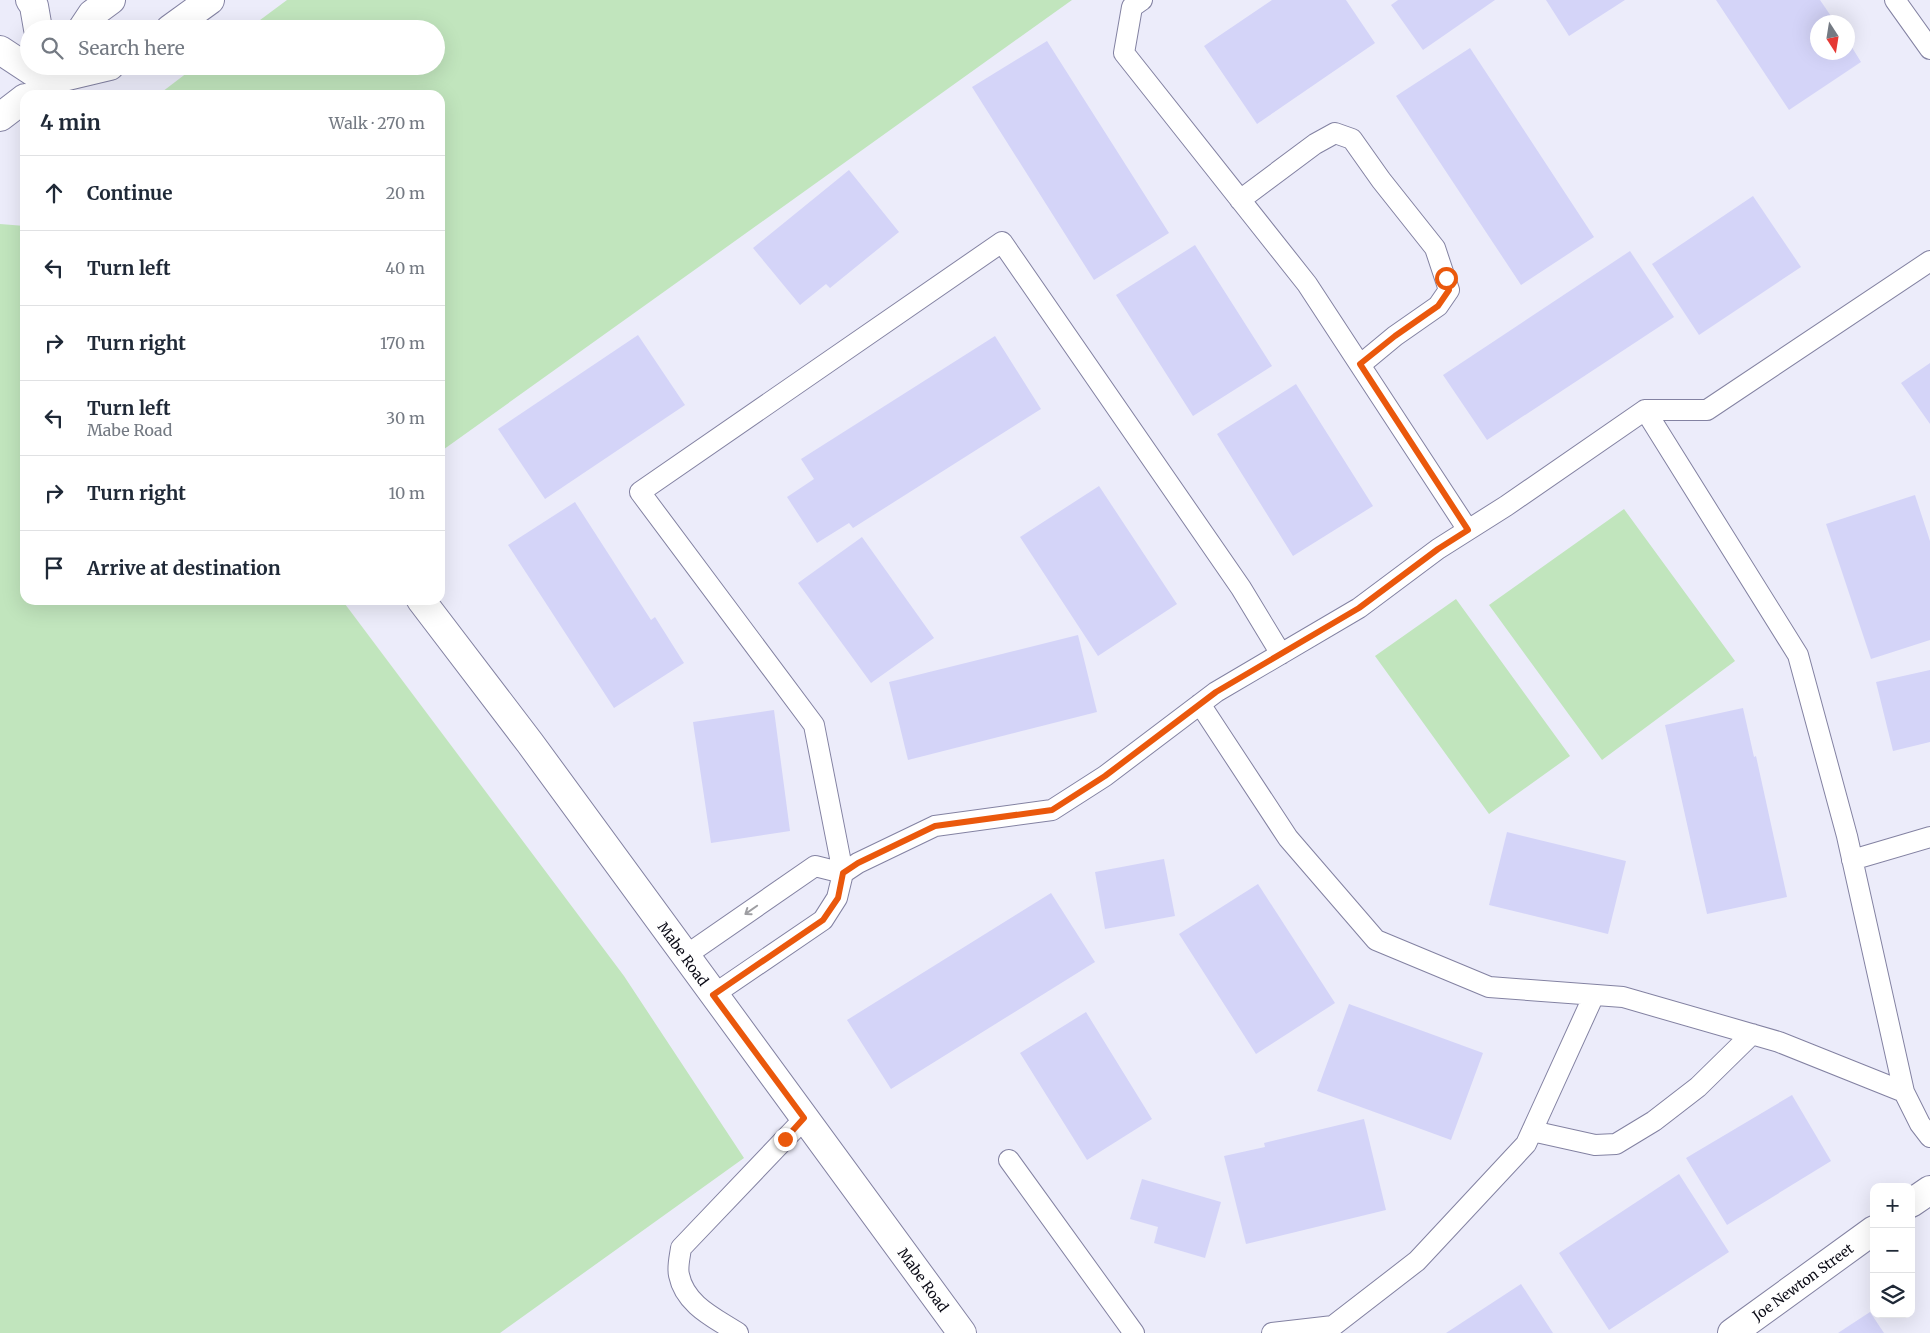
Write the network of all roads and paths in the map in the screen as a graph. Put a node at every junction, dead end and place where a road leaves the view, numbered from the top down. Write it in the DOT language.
graph roads {
  1 [pos="30,0"];
  2 [pos="111,0"];
  3 [pos="210,0"];
  4 [pos="1142,0"];
  5 [pos="1895,0"];
  6 [pos="36,20"];
  7 [pos="88,20"];
  8 [pos="182,20"];
  9 [pos="1930,49"];
  10 [pos="0,50"];
  11 [pos="20,63"];
  12 [pos="72,75"];
  13 [pos="47,81"];
  14 [pos="20,102"];
  15 [pos="0,117"];
  16 [pos="1240,200"];
  17 [pos="1930,261"];
  18 [pos="1360,364"];
  19 [pos="1645,410"];
  20 [pos="1468,530"];
  21 [pos="425,605"];
  22 [pos="1281,654"];
  23 [pos="1200,704"];
  24 [pos="1930,837"];
  25 [pos="1852,860"];
  26 [pos="843,873"];
  27 [pos="684,956"];
  28 [pos="713,995"];
  29 [pos="1594,995"];
  30 [pos="1752,1034"];
  31 [pos="1904,1092"];
  32 [pos="804,1118"];
  33 [pos="1532,1131"];
  34 [pos="1930,1137"];
  35 [pos="1009,1160"];
  36 [pos="1870,1233"];
  37 [pos="738,1333"];
  38 [pos="962,1333"];
  39 [pos="1134,1333"];
  40 [pos="1272,1333"];
  41 [pos="1732,1333"];
  1 -- 6 [label="street"];
  2 -- 7 [label="street"];
  3 -- 8 [label="street"];
  4 -- 16 [label="lane"];
  5 -- 9 [label="lane"];
  10 -- 11 [label="street"];
  12 -- 13 [label="street"];
  14 -- 15 [label="street"];
  16 -- 18 [label="lane"];
  16 -- 18 [label="lane"];
  17 -- 19 [label="lane"];
  18 -- 20 [label="lane"];
  19 -- 20 [label="lane"];
  19 -- 25 [label="lane"];
  20 -- 22 [label="lane"];
  21 -- 27 [label="street, Mabe Road"];
  22 -- 23 [label="lane"];
  22 -- 26 [label="lane"];
  23 -- 26 [label="lane"];
  23 -- 29 [label="lane"];
  24 -- 25 [label="lane"];
  25 -- 31 [label="lane"];
  26 -- 27 [label="lane, one-way"];
  26 -- 28 [label="lane"];
  27 -- 28 [label="street, Mabe Road"];
  28 -- 32 [label="street, Mabe Road"];
  29 -- 30 [label="lane"];
  29 -- 33 [label="lane"];
  30 -- 31 [label="lane"];
  30 -- 33 [label="lane"];
  31 -- 34 [label="lane"];
  32 -- 37 [label="lane"];
  32 -- 38 [label="street, Mabe Road"];
  33 -- 40 [label="lane"];
  35 -- 39 [label="lane"];
  36 -- 41 [label="street, Joe Newton Street"];
}
